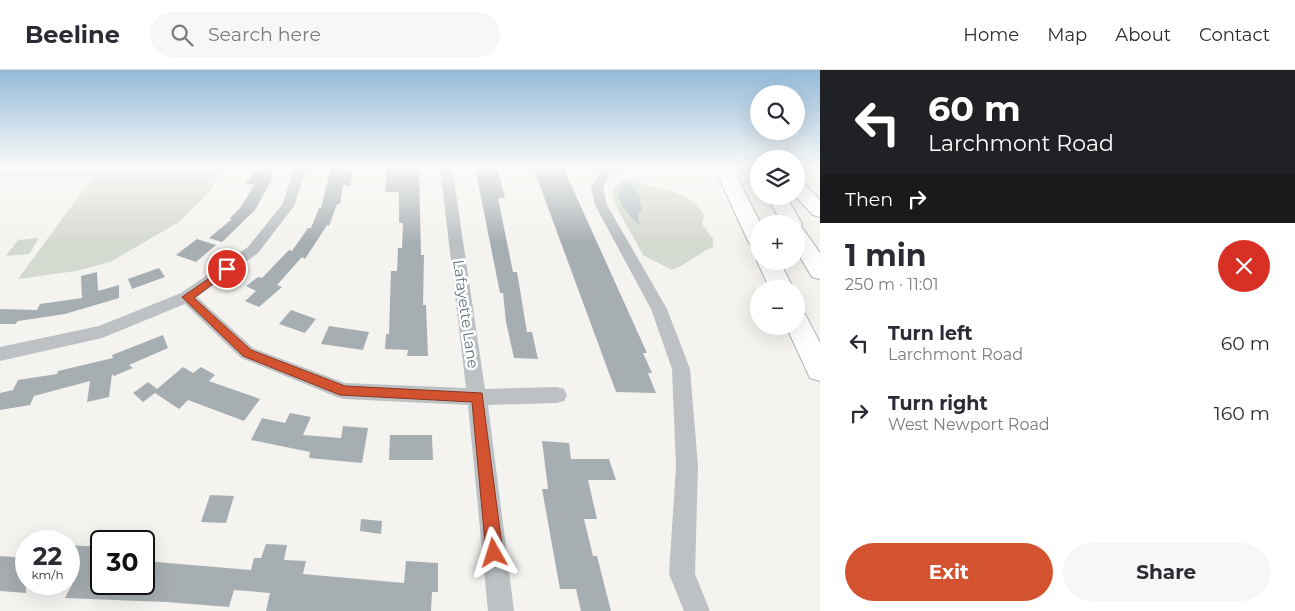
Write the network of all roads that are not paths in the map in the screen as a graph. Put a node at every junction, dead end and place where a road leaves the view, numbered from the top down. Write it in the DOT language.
graph roads {
  1 [pos="293,192"];
  2 [pos="449,192"];
  3 [pos="598,192"];
  4 [pos="735,192"];
  5 [pos="805,196"];
  6 [pos="820,211"];
  7 [pos="750,222"];
  8 [pos="805,246"];
  9 [pos="820,272"];
  10 [pos="187,297"];
  11 [pos="803,335"];
  12 [pos="0,354"];
  13 [pos="820,370"];
  14 [pos="557,395"];
  15 [pos="477,397"];
  16 [pos="501,611"];
  17 [pos="697,611"];
  1 -- 10 [label="street"];
  2 -- 15 [label="street, Lafayette Lane"];
  3 -- 17 [label="street"];
  4 -- 7 [label="highway"];
  5 -- 6 [label="highway"];
  8 -- 9 [label="highway"];
  10 -- 12 [label="street"];
  10 -- 15 [label="street"];
  11 -- 13 [label="highway"];
  14 -- 15 [label="street"];
  15 -- 16 [label="street, Lafayette Lane"];
}
